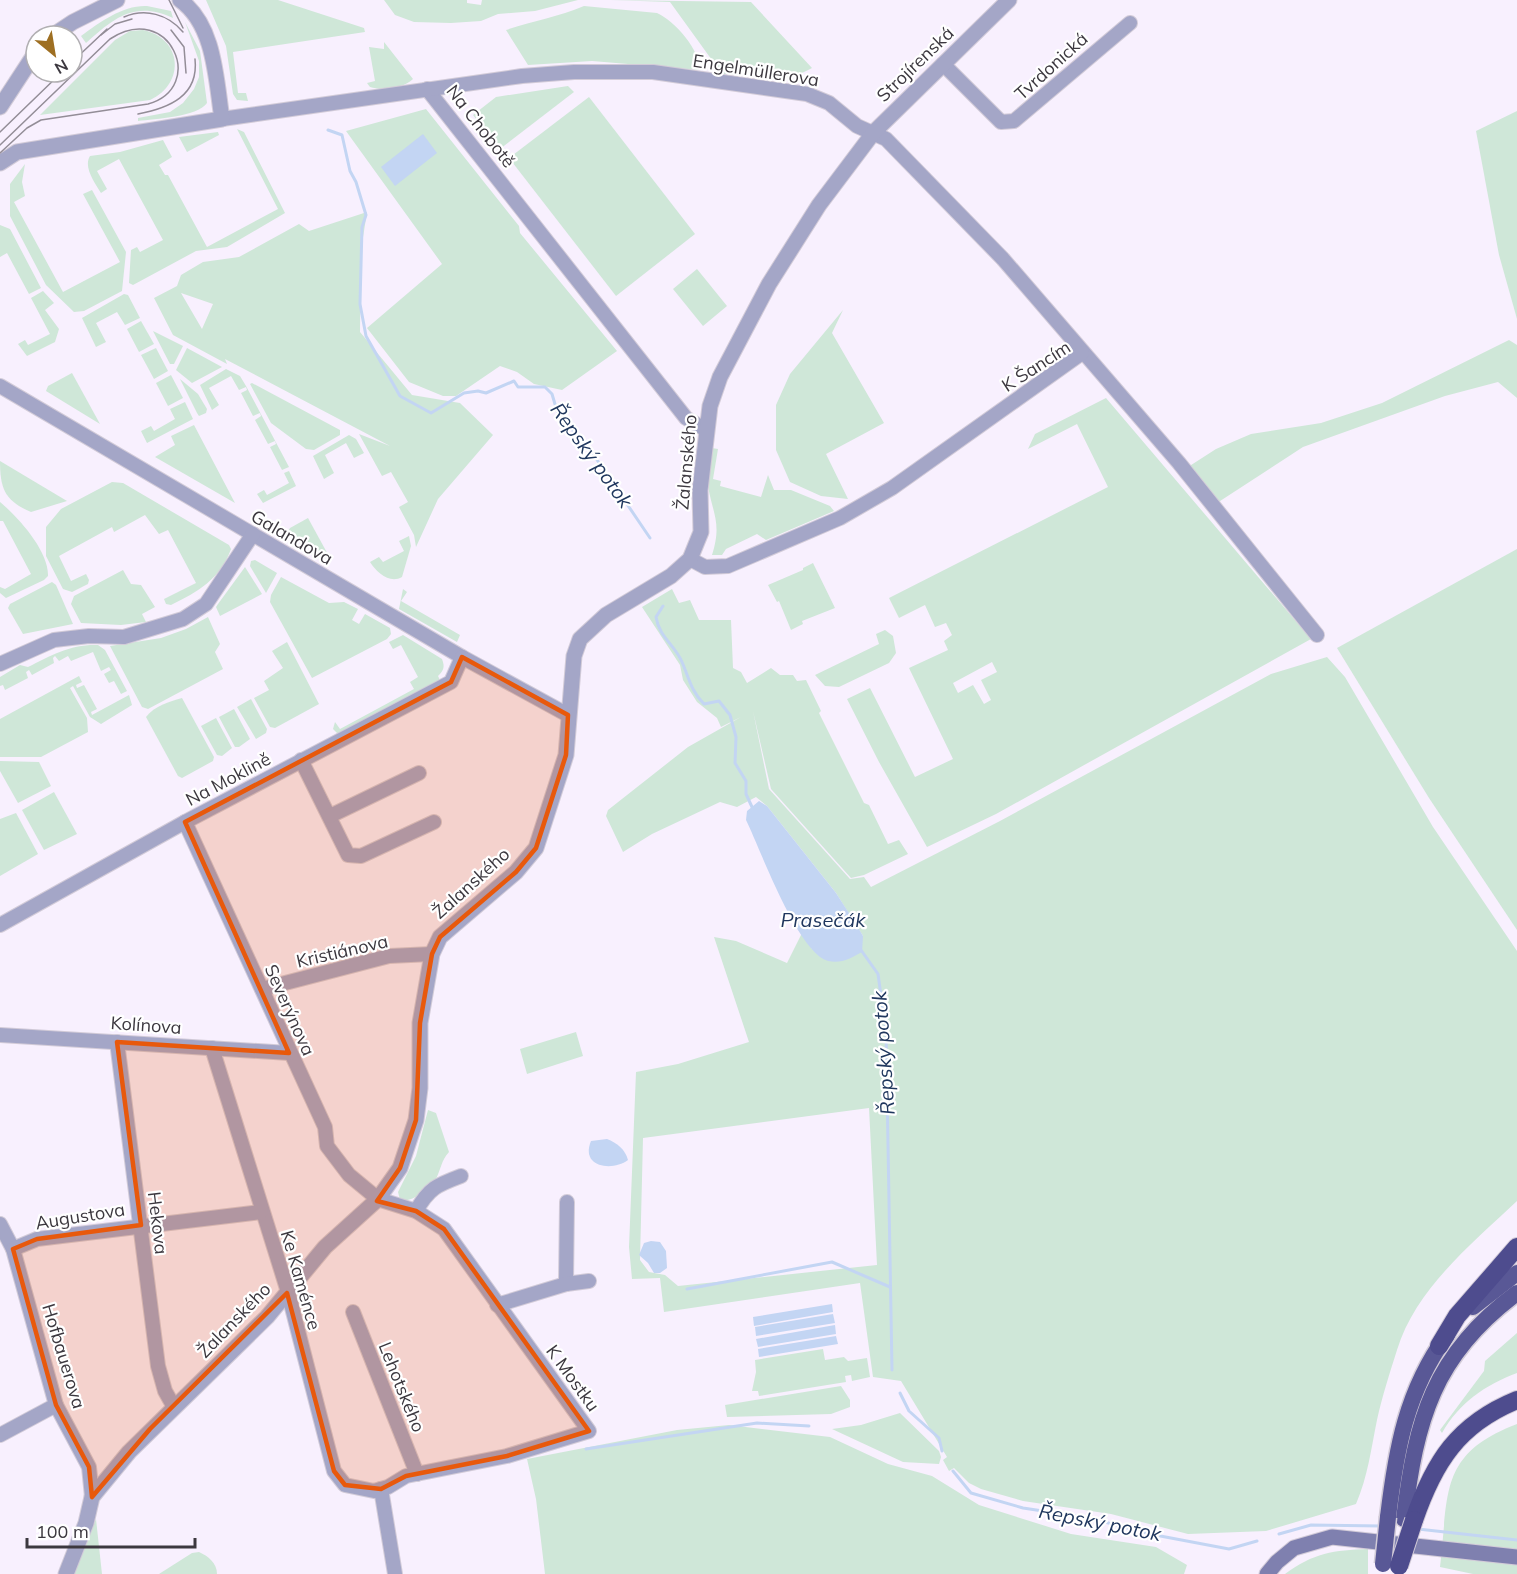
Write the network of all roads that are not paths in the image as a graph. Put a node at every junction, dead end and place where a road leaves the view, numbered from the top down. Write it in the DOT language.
graph roads {
  1 [pos="117,0"];
  2 [pos="180,0"];
  3 [pos="1009,0"];
  4 [pos="1130,23"];
  5 [pos="69,24"];
  6 [pos="943,64"];
  7 [pos="24,71"];
  8 [pos="427,89"];
  9 [pos="0,108"];
  10 [pos="222,119"];
  11 [pos="874,132"];
  12 [pos="4,160"];
  13 [pos="1082,353"];
  14 [pos="0,386"];
  15 [pos="706,430"];
  16 [pos="253,534"];
  17 [pos="690,559"];
  18 [pos="1317,635"];
  19 [pos="462,657"];
  20 [pos="0,664"];
  21 [pos="568,715"];
  22 [pos="301,760"];
  23 [pos="419,773"];
  24 [pos="330,816"];
  25 [pos="186,822"];
  26 [pos="434,822"];
  27 [pos="0,925"];
  28 [pos="432,954"];
  29 [pos="262,989"];
  30 [pos="0,1035"];
  31 [pos="117,1041"];
  32 [pos="212,1048"];
  33 [pos="289,1053"];
  34 [pos="461,1176"];
  35 [pos="378,1199"];
  36 [pos="567,1202"];
  37 [pos="416,1211"];
  38 [pos="261,1212"];
  39 [pos="0,1224"];
  40 [pos="141,1225"];
  41 [pos="1517,1247"];
  42 [pos="13,1249"];
  43 [pos="1517,1273"];
  44 [pos="589,1281"];
  45 [pos="566,1284"];
  46 [pos="288,1292"];
  47 [pos="1517,1293"];
  48 [pos="497,1305"];
  49 [pos="353,1312"];
  50 [pos="1439,1346"];
  51 [pos="1517,1400"];
  52 [pos="56,1405"];
  53 [pos="174,1407"];
  54 [pos="0,1435"];
  55 [pos="417,1474"];
  56 [pos="381,1489"];
  57 [pos="92,1497"];
  58 [pos="1402,1519"];
  59 [pos="1517,1557"];
  60 [pos="1390,1570"];
  61 [pos="66,1574"];
  62 [pos="394,1574"];
  63 [pos="1267,1574"];
  1 -- 5 [label="street"];
  2 -- 10 [label="street"];
  3 -- 6 [label="street, Strojírenská"];
  4 -- 6 [label="street, Tvrdonická"];
  6 -- 11 [label="street, Strojírenská"];
  7 -- 9 [label="street"];
  8 -- 10 [label="street, Na Chobotě"];
  8 -- 11 [label="street, Engelmüllerova"];
  8 -- 15 [label="street, Na Chobotě"];
  10 -- 12 [label="street, Na Chobotě"];
  11 -- 13 [label="street, Engelmüllerova"];
  11 -- 15 [label="street, Žalanského"];
  13 -- 17 [label="street, K Šancím"];
  13 -- 18 [label="street, K Šancím"];
  14 -- 16 [label="street, Galandova"];
  15 -- 17 [label="street, Žalanského"];
  16 -- 19 [label="street, Galandova"];
  16 -- 20 [label="street"];
  17 -- 21 [label="street, Žalanského"];
  19 -- 21 [label="street, Galandova"];
  19 -- 22 [label="street, Na Moklině"];
  21 -- 28 [label="street, Žalanského"];
  22 -- 24 [label="street"];
  22 -- 25 [label="street, Na Moklině"];
  23 -- 24 [label="street"];
  24 -- 26 [label="street"];
  25 -- 27 [label="street, Na Moklině"];
  25 -- 29 [label="street, Severýnova"];
  28 -- 29 [label="street, Kristiánova"];
  28 -- 35 [label="street, Žalanského"];
  29 -- 33 [label="street, Severýnova"];
  30 -- 31 [label="street, Kolínova"];
  31 -- 32 [label="street, Kolínova"];
  31 -- 40 [label="street, Hekova"];
  32 -- 33 [label="street, Kolínova"];
  32 -- 38 [label="street, Ke Kaménce"];
  33 -- 35 [label="street, Severýnova"];
  34 -- 37 [label="street"];
  35 -- 37 [label="street, K Mostku"];
  35 -- 46 [label="street, Žalanského"];
  36 -- 45 [label="street"];
  37 -- 48 [label="street, K Mostku"];
  38 -- 40 [label="street, Augustova"];
  38 -- 46 [label="street, Ke Kaménce"];
  39 -- 42 [label="street, Hofbauerova"];
  40 -- 42 [label="street, Augustova"];
  40 -- 53 [label="street, Hekova"];
  41 -- 50 [label="highway"];
  42 -- 52 [label="street, Hofbauerova"];
  43 -- 50 [label="highway"];
  44 -- 45 [label="street"];
  45 -- 48 [label="street"];
  46 -- 53 [label="street, Žalanského"];
  46 -- 56 [label="street, Ke Kaménce"];
  47 -- 58 [label="highway"];
  48 -- 55 [label="street, K Mostku"];
  49 -- 55 [label="street, Lehotského"];
  50 -- 58 [label="highway"];
  51 -- 58 [label="highway"];
  52 -- 54 [label="street"];
  52 -- 57 [label="street, Hofbauerova"];
  53 -- 57 [label="street, Žalanského"];
  55 -- 56 [label="street, K Mostku"];
  56 -- 62 [label="street"];
  57 -- 61 [label="street, Žalanského"];
  58 -- 60 [label="highway, bridge"];
  58 -- 60 [label="highway, bridge"];
  59 -- 63 [label="main road"];
}
